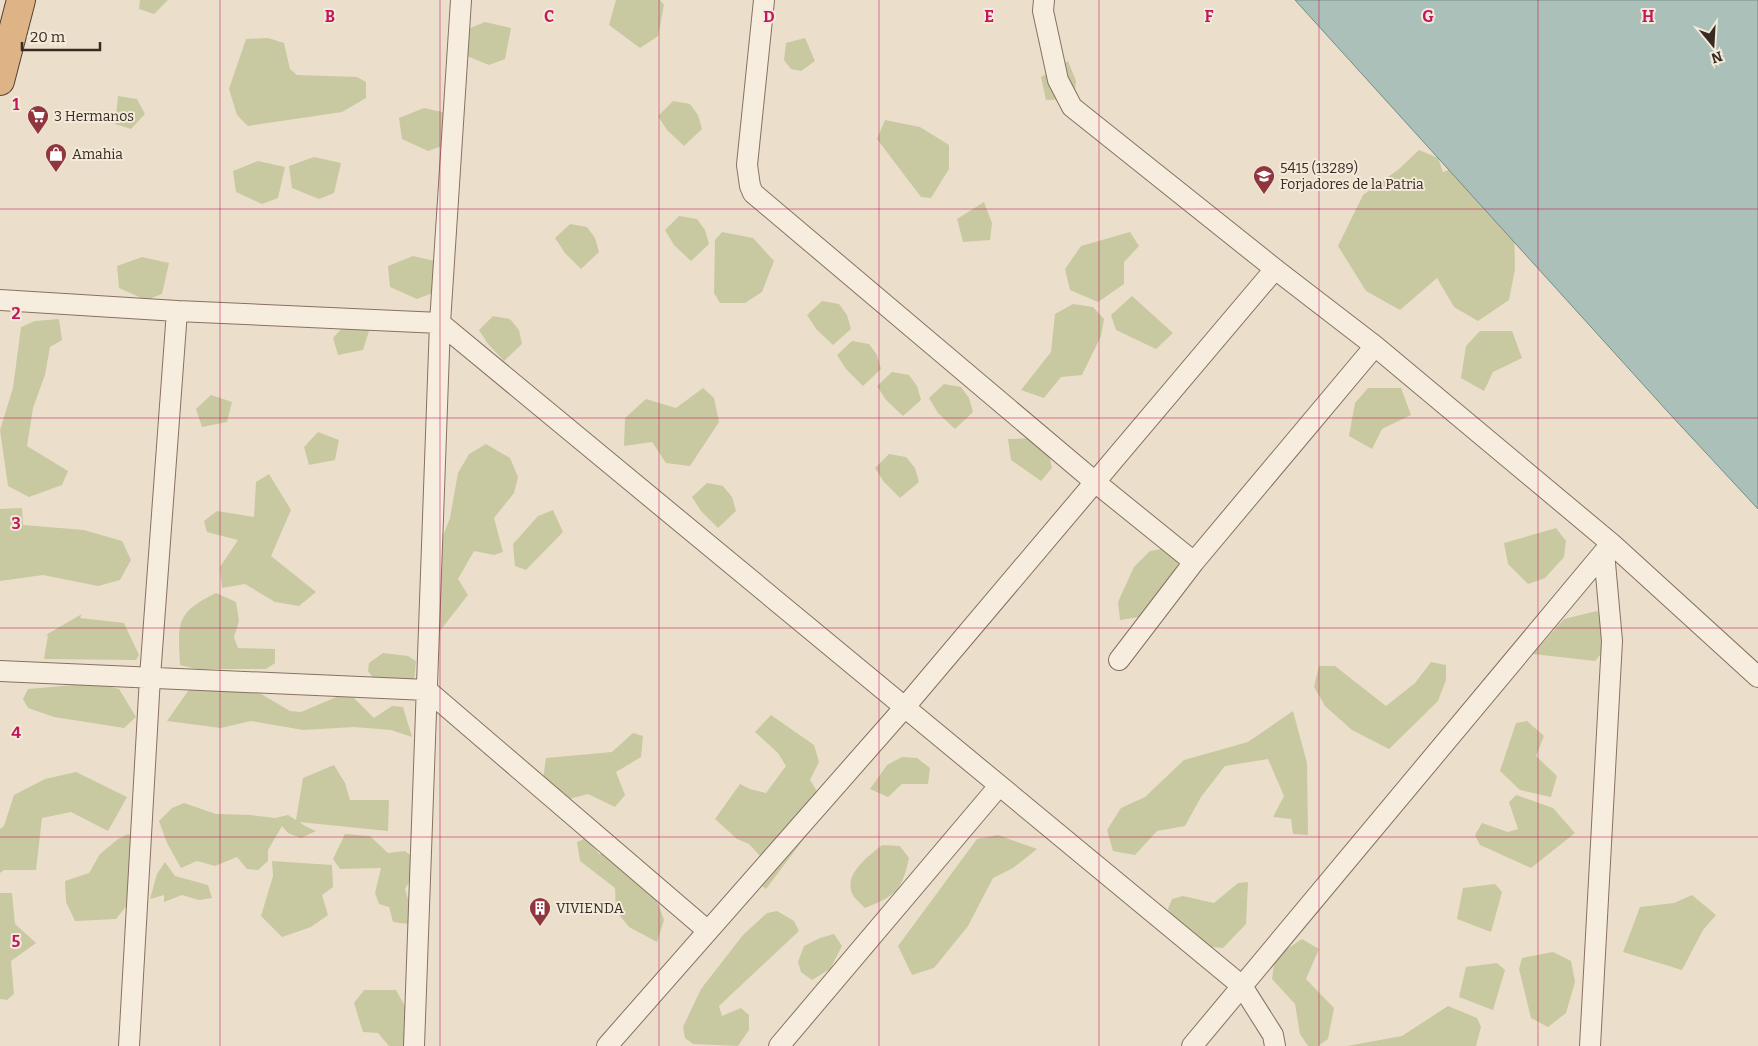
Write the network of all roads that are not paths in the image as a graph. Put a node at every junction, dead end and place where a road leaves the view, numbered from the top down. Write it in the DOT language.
graph roads {
  1 [pos="21,0"];
  2 [pos="461,0"];
  3 [pos="764,0"];
  4 [pos="1044,0"];
  5 [pos="0,81"];
  6 [pos="1275,269"];
  7 [pos="0,300"];
  8 [pos="177,312"];
  9 [pos="440,323"];
  10 [pos="1376,346"];
  11 [pos="1095,482"];
  12 [pos="1608,548"];
  13 [pos="1194,562"];
  14 [pos="1119,660"];
  15 [pos="0,671"];
  16 [pos="150,677"];
  17 [pos="1758,677"];
  18 [pos="427,690"];
  19 [pos="904,708"];
  20 [pos="999,786"];
  21 [pos="708,931"];
  22 [pos="1242,986"];
  23 [pos="129,1046"];
  24 [pos="414,1046"];
  25 [pos="606,1046"];
  26 [pos="779,1046"];
  27 [pos="1192,1046"];
  28 [pos="1275,1046"];
  29 [pos="1590,1046"];
  1 -- 5 [label="highway"];
  2 -- 9 [label="street"];
  3 -- 11 [label="street"];
  4 -- 6 [label="street"];
  6 -- 10 [label="street"];
  6 -- 11 [label="street"];
  7 -- 8 [label="street"];
  8 -- 9 [label="street"];
  8 -- 16 [label="street"];
  9 -- 18 [label="street"];
  9 -- 19 [label="street"];
  10 -- 12 [label="street"];
  10 -- 13 [label="street"];
  11 -- 13 [label="street"];
  11 -- 19 [label="street"];
  12 -- 17 [label="street"];
  12 -- 22 [label="street"];
  12 -- 29 [label="street"];
  13 -- 14 [label="street"];
  15 -- 16 [label="street"];
  16 -- 18 [label="street"];
  16 -- 23 [label="street"];
  18 -- 21 [label="street"];
  18 -- 24 [label="street"];
  19 -- 20 [label="street"];
  19 -- 21 [label="street"];
  20 -- 22 [label="street"];
  20 -- 26 [label="street"];
  21 -- 25 [label="street"];
  22 -- 27 [label="street"];
  22 -- 28 [label="street"];
}
